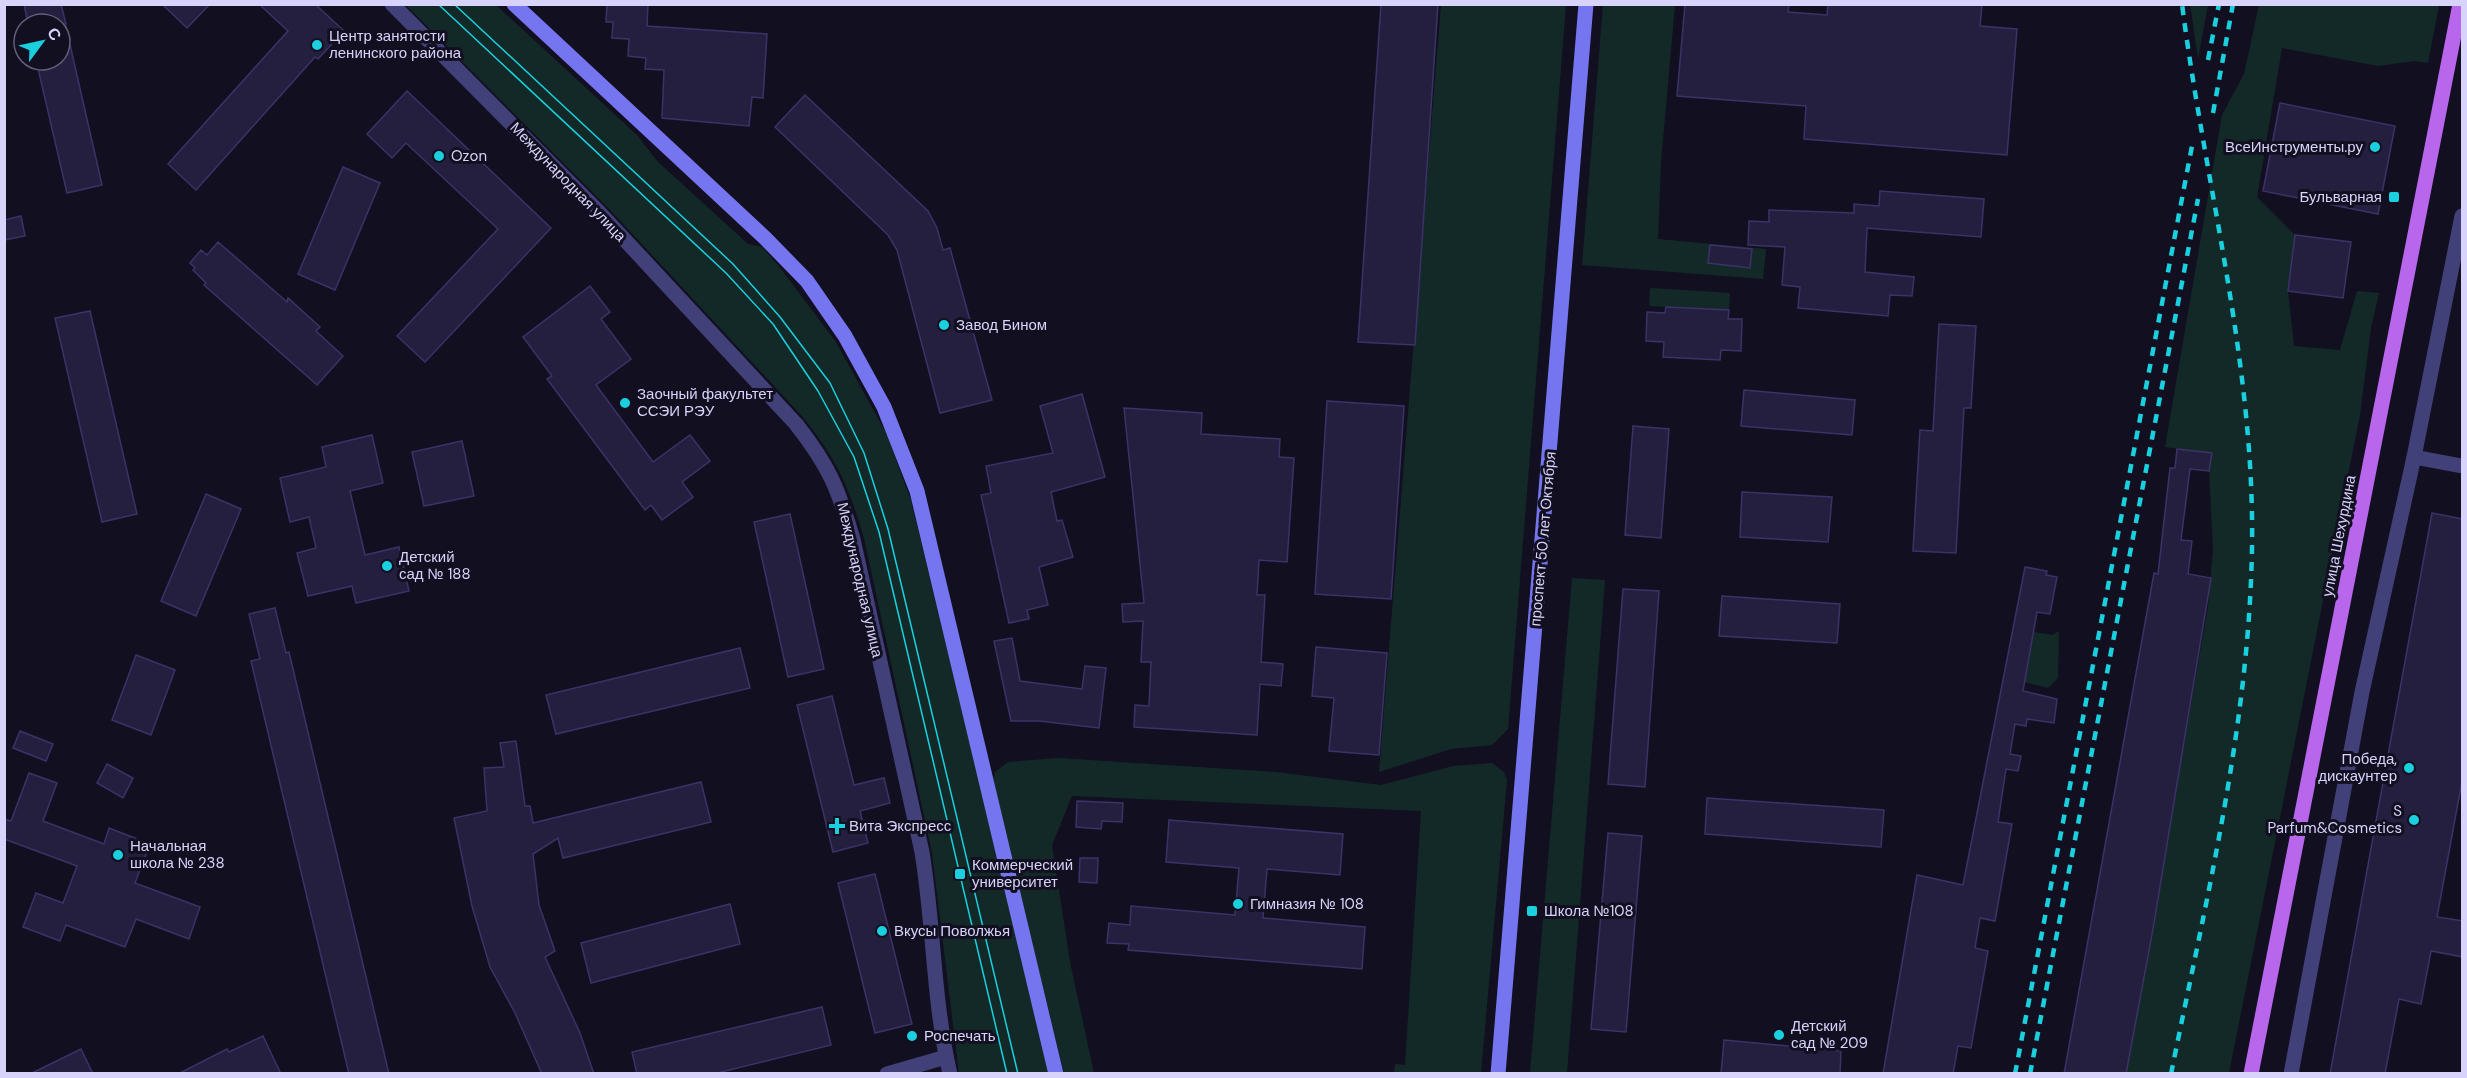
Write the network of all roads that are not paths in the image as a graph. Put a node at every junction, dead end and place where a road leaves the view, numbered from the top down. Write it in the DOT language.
graph roads {
  1 [pos="392,4"];
  2 [pos="514,4"];
  3 [pos="1587,4"];
  4 [pos="2460,4"];
  5 [pos="2463,216"];
  6 [pos="2414,457"];
  7 [pos="2463,466"];
  8 [pos="946,1057"];
  9 [pos="887,1074"];
  10 [pos="950,1074"];
  11 [pos="1056,1074"];
  12 [pos="1498,1074"];
  13 [pos="2251,1074"];
  14 [pos="2291,1074"];
  1 -- 8 [label="street, Международная улица"];
  2 -- 11 [label="street"];
  3 -- 12 [label="street, проспект 50 лет Октября"];
  4 -- 13 [label="main road, улица Шехурдина"];
  5 -- 6 [label="street"];
  6 -- 7 [label="street"];
  6 -- 14 [label="street"];
  8 -- 9 [label="street"];
  8 -- 10 [label="street, Международная улица"];
}
